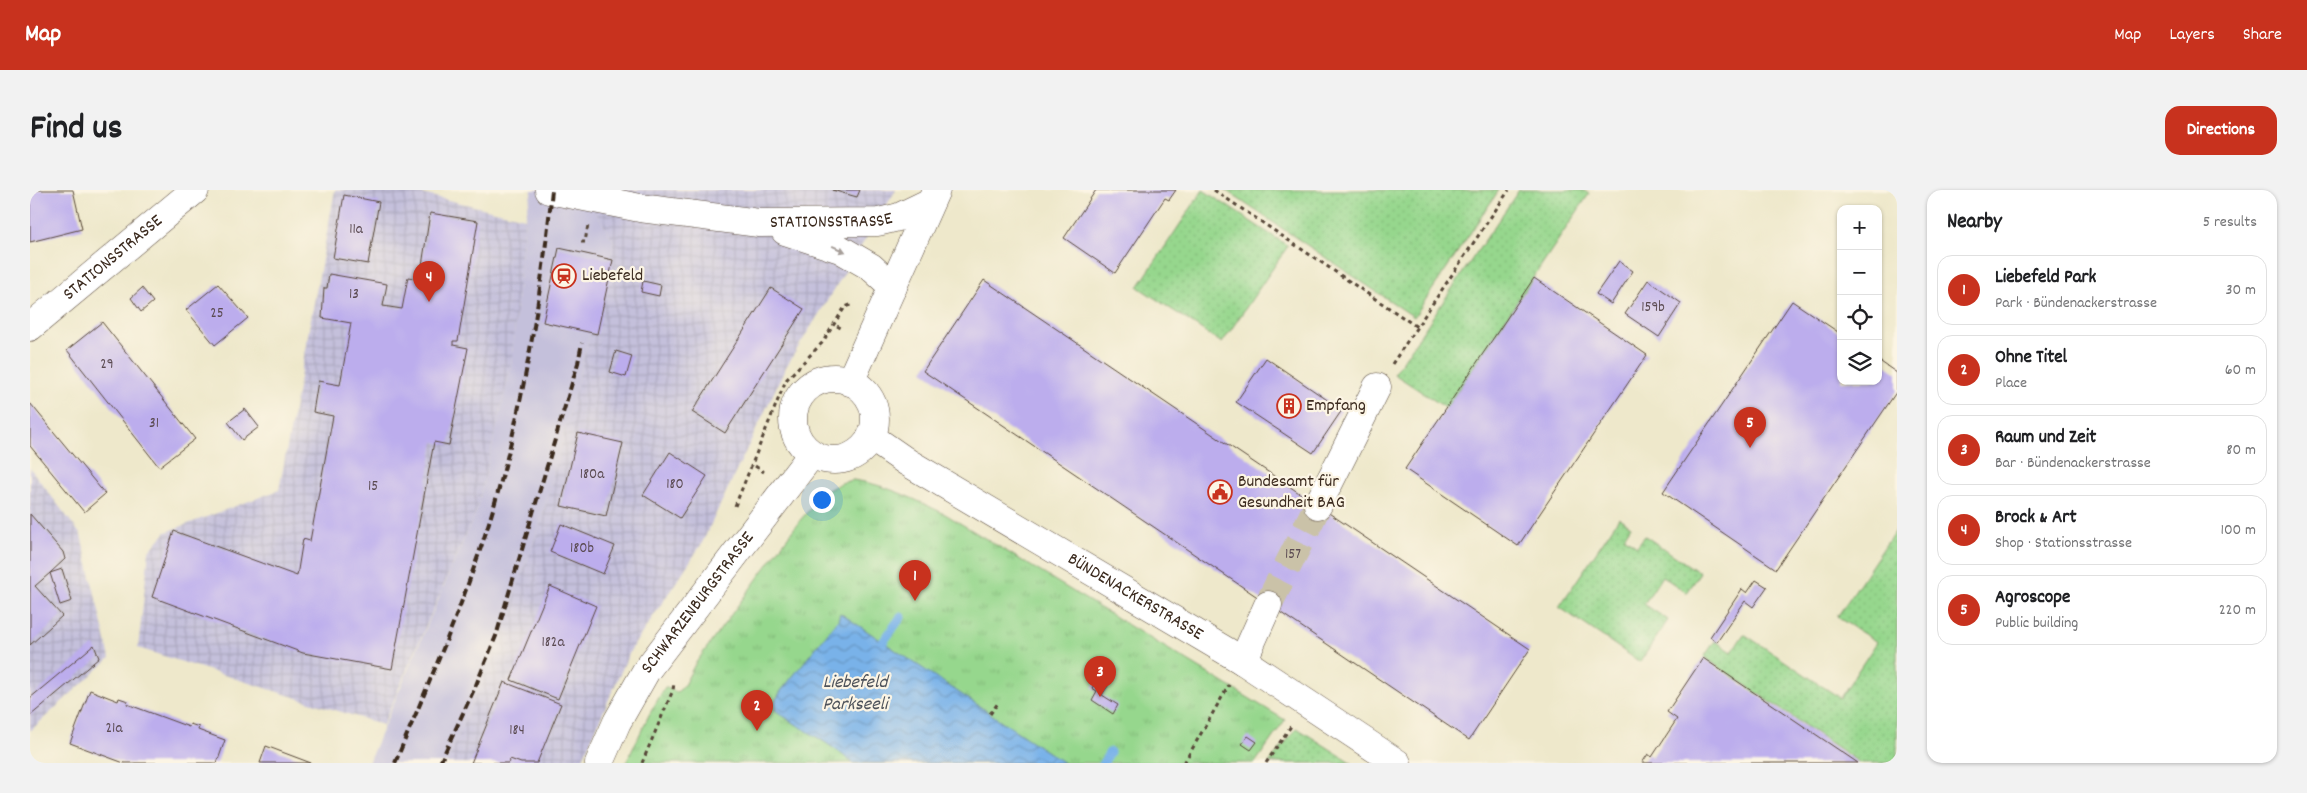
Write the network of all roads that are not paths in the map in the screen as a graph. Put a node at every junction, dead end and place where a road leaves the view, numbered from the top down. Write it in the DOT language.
graph roads {
  1 [pos="195,190"];
  2 [pos="549,190"];
  3 [pos="933,196"];
  4 [pos="760,223"];
  5 [pos="893,286"];
  6 [pos="30,327"];
  7 [pos="850,382"];
  8 [pos="1377,387"];
  9 [pos="870,437"];
  10 [pos="812,454"];
  11 [pos="1318,505"];
  12 [pos="1268,605"];
  13 [pos="1243,660"];
  14 [pos="599,763"];
  15 [pos="1397,763"];
  1 -- 6 [label="street, STATIONSSTRASSE"];
  2 -- 4 [label="street, STATIONSSTRASSE"];
  3 -- 4 [label="street, STATIONSSTRASSE"];
  3 -- 5 [label="street"];
  4 -- 5 [label="street, STATIONSSTRASSE, one-way"];
  5 -- 7 [label="street"];
  7 -- 9 [label="street"];
  7 -- 10 [label="street"];
  8 -- 11 [label="street"];
  9 -- 10 [label="street"];
  9 -- 13 [label="street, BÜNDENACKERSTRASSE"];
  10 -- 14 [label="street, SCHWARZENBURGSTRASSE"];
  12 -- 13 [label="street"];
  13 -- 15 [label="street, BÜNDENACKERSTRASSE"];
}
